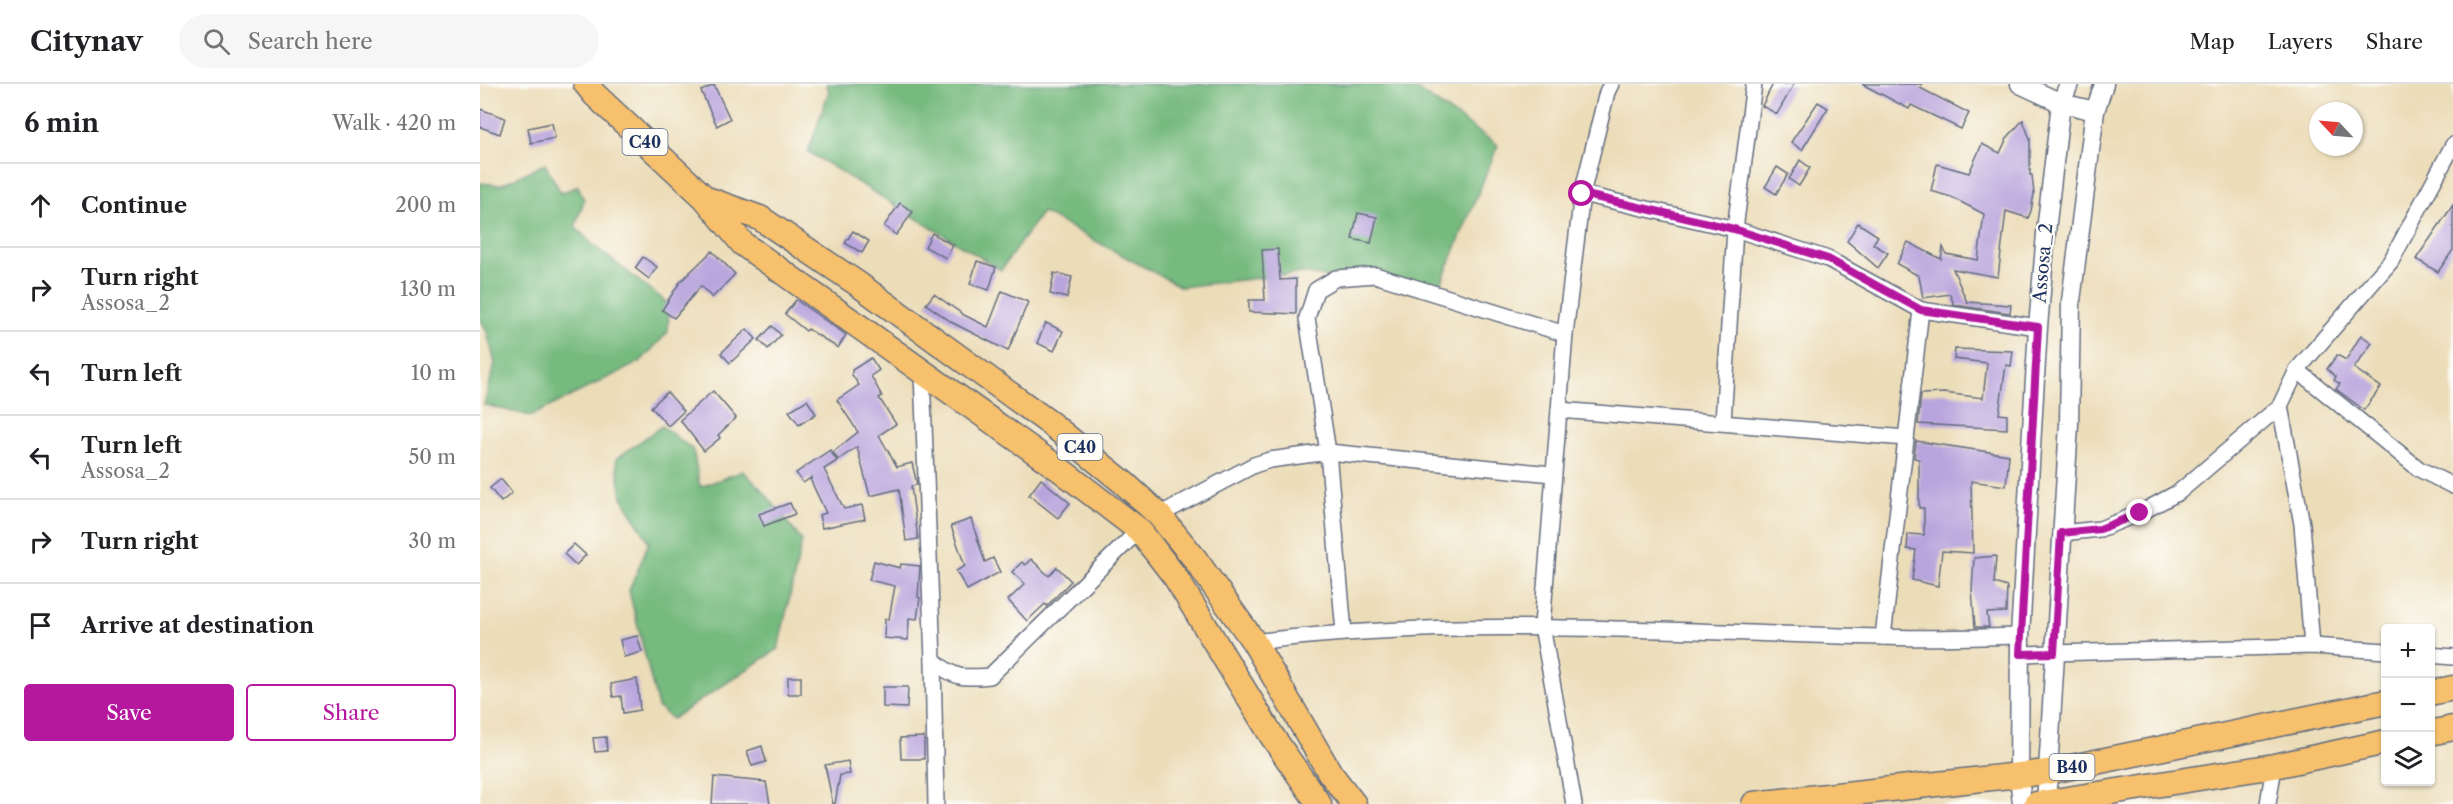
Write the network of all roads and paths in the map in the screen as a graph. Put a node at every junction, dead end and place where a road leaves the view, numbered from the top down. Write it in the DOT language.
graph roads {
  1 [pos="586,84"];
  2 [pos="1611,84"];
  3 [pos="1754,84"];
  4 [pos="2020,84"];
  5 [pos="2068,84"];
  6 [pos="2104,84"];
  7 [pos="2061,103"];
  8 [pos="2095,111"];
  9 [pos="2453,145"];
  10 [pos="1582,194"];
  11 [pos="705,198"];
  12 [pos="1734,229"];
  13 [pos="1921,310"];
  14 [pos="2038,327"];
  15 [pos="1565,334"];
  16 [pos="2297,370"];
  17 [pos="922,373"];
  18 [pos="2280,406"];
  19 [pos="1559,410"];
  20 [pos="1723,422"];
  21 [pos="1906,438"];
  22 [pos="1079,446"];
  23 [pos="1328,453"];
  24 [pos="1062,471"];
  25 [pos="1552,474"];
  26 [pos="2453,486"];
  27 [pos="1159,515"];
  28 [pos="1139,530"];
  29 [pos="2061,533"];
  30 [pos="1542,626"];
  31 [pos="1344,632"];
  32 [pos="1883,637"];
  33 [pos="1254,642"];
  34 [pos="2020,645"];
  35 [pos="2312,646"];
  36 [pos="2381,651"];
  37 [pos="2054,653"];
  38 [pos="2435,655"];
  39 [pos="2453,657"];
  40 [pos="933,660"];
  41 [pos="2453,688"];
  42 [pos="2435,692"];
  43 [pos="2381,703"];
  44 [pos="2453,728"];
  45 [pos="2435,732"];
  46 [pos="2381,743"];
  47 [pos="2274,766"];
  48 [pos="2047,772"];
  49 [pos="2019,775"];
  50 [pos="936,804"];
  51 [pos="1319,804"];
  52 [pos="1353,804"];
  53 [pos="1574,804"];
  54 [pos="1754,804"];
  55 [pos="2022,804"];
  56 [pos="2043,804"];
  57 [pos="2268,804"];
  1 -- 11 [label="highway, C40"];
  2 -- 10 [label="street"];
  3 -- 12 [label="street"];
  4 -- 7 [label="street"];
  5 -- 7 [label="street, Assosa_2"];
  6 -- 8 [label="street, Assosa_2"];
  7 -- 8 [label="street"];
  7 -- 14 [label="street, Assosa_2"];
  8 -- 29 [label="street, Assosa_2"];
  9 -- 16 [label="street"];
  10 -- 12 [label="street"];
  10 -- 15 [label="street"];
  11 -- 17 [label="highway, C40"];
  11 -- 22 [label="highway, C40"];
  12 -- 13 [label="street"];
  12 -- 20 [label="street"];
  13 -- 14 [label="street"];
  13 -- 21 [label="street"];
  14 -- 34 [label="street, Assosa_2"];
  15 -- 19 [label="street"];
  15 -- 23 [label="street"];
  16 -- 18 [label="street"];
  16 -- 26 [label="street"];
  17 -- 24 [label="highway, C40"];
  17 -- 40 [label="street"];
  18 -- 29 [label="street"];
  18 -- 35 [label="street"];
  19 -- 20 [label="street"];
  19 -- 25 [label="street"];
  20 -- 21 [label="street"];
  21 -- 32 [label="street"];
  22 -- 24 [label="highway"];
  22 -- 27 [label="highway, C40"];
  23 -- 25 [label="street"];
  23 -- 27 [label="street"];
  23 -- 31 [label="street"];
  24 -- 28 [label="highway, C40"];
  25 -- 30 [label="street"];
  27 -- 33 [label="highway, C40"];
  28 -- 40 [label="street"];
  28 -- 51 [label="highway, C40"];
  29 -- 37 [label="street, Assosa_2"];
  30 -- 31 [label="street"];
  30 -- 32 [label="street"];
  30 -- 53 [label="street"];
  31 -- 33 [label="street"];
  32 -- 34 [label="street"];
  33 -- 52 [label="highway, C40"];
  34 -- 37 [label="street"];
  34 -- 49 [label="street, Assosa_2"];
  35 -- 36 [label="street"];
  35 -- 37 [label="street"];
  37 -- 48 [label="street, Assosa_2"];
  38 -- 39 [label="street"];
  40 -- 50 [label="street"];
  41 -- 42 [label="highway"];
  43 -- 48 [label="highway, B40"];
  44 -- 45 [label="highway"];
  46 -- 47 [label="highway, B40"];
  47 -- 56 [label="highway, B40"];
  47 -- 57 [label="street"];
  48 -- 49 [label="highway, B40"];
  48 -- 56 [label="street, Assosa_2"];
  49 -- 54 [label="highway, B40"];
  49 -- 55 [label="street, Assosa_2"];
}
